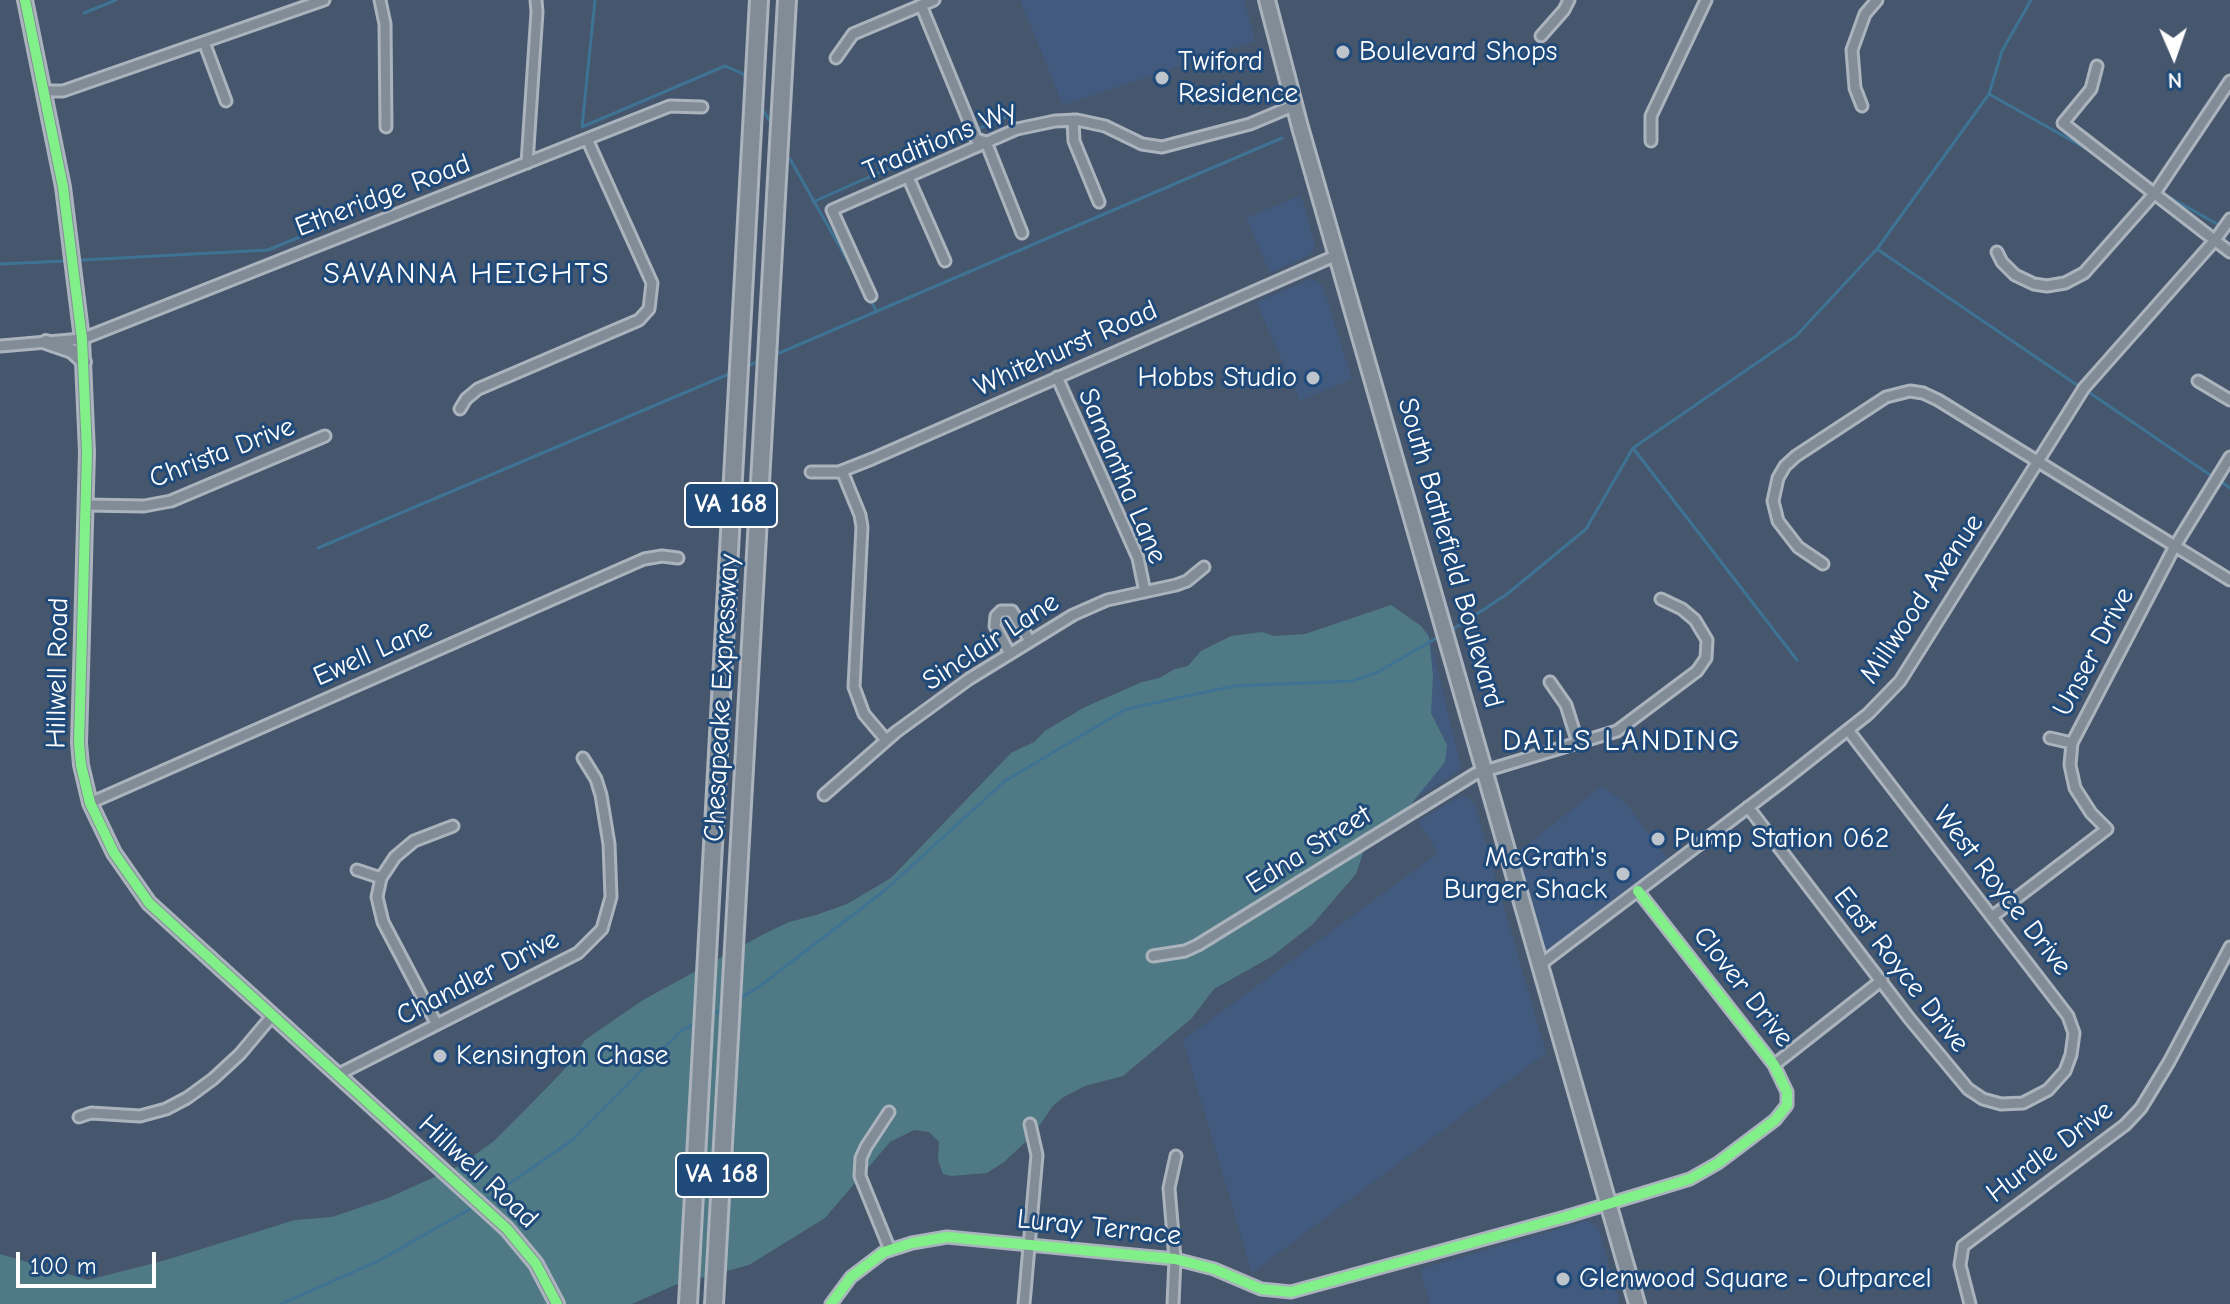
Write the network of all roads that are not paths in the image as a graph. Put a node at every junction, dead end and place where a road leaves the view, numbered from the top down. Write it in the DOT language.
graph roads {
  1 [pos="25,0"];
  2 [pos="324,0"];
  3 [pos="380,0"];
  4 [pos="536,0"];
  5 [pos="750,0"];
  6 [pos="759,0"];
  7 [pos="787,0"];
  8 [pos="796,0"];
  9 [pos="934,0"];
  10 [pos="1267,0"];
  11 [pos="1569,0"];
  12 [pos="1706,0"];
  13 [pos="1877,0"];
  14 [pos="921,5"];
  15 [pos="1541,36"];
  16 [pos="204,42"];
  17 [pos="836,58"];
  18 [pos="2097,66"];
  19 [pos="755,75"];
  20 [pos="2230,81"];
  21 [pos="44,91"];
  22 [pos="226,101"];
  23 [pos="1295,105"];
  24 [pos="1862,106"];
  25 [pos="702,107"];
  26 [pos="1073,120"];
  27 [pos="780,122"];
  28 [pos="386,127"];
  29 [pos="587,139"];
  30 [pos="1651,141"];
  31 [pos="986,142"];
  32 [pos="527,163"];
  33 [pos="908,177"];
  34 [pos="2155,193"];
  35 [pos="1099,202"];
  36 [pos="2230,219"];
  37 [pos="1022,233"];
  38 [pos="2215,240"];
  39 [pos="1997,252"];
  40 [pos="2230,252"];
  41 [pos="1337,255"];
  42 [pos="945,261"];
  43 [pos="871,296"];
  44 [pos="82,339"];
  45 [pos="46,342"];
  46 [pos="0,346"];
  47 [pos="84,362"];
  48 [pos="1057,377"];
  49 [pos="2198,381"];
  50 [pos="2230,400"];
  51 [pos="460,409"];
  52 [pos="325,436"];
  53 [pos="2230,457"];
  54 [pos="2037,460"];
  55 [pos="842,471"];
  56 [pos="811,472"];
  57 [pos="86,505"];
  58 [pos="2175,546"];
  59 [pos="678,558"];
  60 [pos="1823,564"];
  61 [pos="1204,567"];
  62 [pos="2230,580"];
  63 [pos="1145,592"];
  64 [pos="1661,599"];
  65 [pos="1030,641"];
  66 [pos="1010,654"];
  67 [pos="1550,682"];
  68 [pos="1848,730"];
  69 [pos="2050,738"];
  70 [pos="886,740"];
  71 [pos="1578,743"];
  72 [pos="2072,743"];
  73 [pos="583,758"];
  74 [pos="1485,770"];
  75 [pos="824,795"];
  76 [pos="90,803"];
  77 [pos="1748,807"];
  78 [pos="453,826"];
  79 [pos="357,870"];
  80 [pos="381,878"];
  81 [pos="1638,891"];
  82 [pos="1993,916"];
  83 [pos="2230,947"];
  84 [pos="1153,956"];
  85 [pos="1541,964"];
  86 [pos="1882,980"];
  87 [pos="272,1016"];
  88 [pos="436,1023"];
  89 [pos="1774,1065"];
  90 [pos="339,1074"];
  91 [pos="2048,1090"];
  92 [pos="889,1112"];
  93 [pos="79,1117"];
  94 [pos="1030,1124"];
  95 [pos="1176,1156"];
  96 [pos="1608,1204"];
  97 [pos="1029,1244"];
  98 [pos="890,1250"];
  99 [pos="1175,1259"];
  100 [pos="1291,1292"];
  101 [pos="557,1304"];
  102 [pos="688,1304"];
  103 [pos="714,1304"];
  104 [pos="831,1304"];
  105 [pos="1024,1304"];
  106 [pos="1173,1304"];
  107 [pos="1291,1304"];
  108 [pos="1637,1304"];
  109 [pos="1970,1304"];
  1 -- 21 [label="street, Hillwell Road"];
  2 -- 16 [label="street"];
  3 -- 28 [label="street"];
  4 -- 32 [label="street"];
  5 -- 19 [label="highway"];
  6 -- 19 [label="highway, Chesapeake Expressway / VA 168"];
  7 -- 27 [label="highway, Chesapeake Expressway / VA 168"];
  8 -- 27 [label="highway"];
  9 -- 14 [label="street"];
  10 -- 23 [label="main road, South Battlefield Boulevard"];
  11 -- 15 [label="street"];
  12 -- 30 [label="street"];
  13 -- 24 [label="street"];
  14 -- 17 [label="street"];
  14 -- 31 [label="street"];
  16 -- 21 [label="street"];
  16 -- 22 [label="street"];
  18 -- 34 [label="street"];
  19 -- 102 [label="highway, Chesapeake Expressway / VA 168"];
  20 -- 34 [label="street"];
  21 -- 44 [label="street, Hillwell Road"];
  23 -- 26 [label="street, Traditions Wy"];
  23 -- 41 [label="main road, South Battlefield Boulevard"];
  25 -- 29 [label="street, Etheridge Road"];
  26 -- 31 [label="street, Traditions Wy"];
  26 -- 35 [label="street"];
  27 -- 103 [label="highway, Chesapeake Expressway / VA 168"];
  29 -- 32 [label="street, Etheridge Road"];
  29 -- 51 [label="street"];
  31 -- 33 [label="street, Traditions Wy"];
  31 -- 37 [label="street"];
  32 -- 44 [label="street, Etheridge Road"];
  33 -- 42 [label="street"];
  33 -- 43 [label="street, Traditions Wy"];
  34 -- 38 [label="street"];
  34 -- 39 [label="street"];
  36 -- 38 [label="street, Millwood Avenue"];
  38 -- 40 [label="street"];
  38 -- 54 [label="street, Millwood Avenue"];
  41 -- 48 [label="street, Whitehurst Road"];
  41 -- 74 [label="main road, South Battlefield Boulevard"];
  44 -- 45 [label="street, Etheridge Road"];
  44 -- 47 [label="street, Hillwell Road"];
  45 -- 46 [label="street, Etheridge Road"];
  45 -- 47 [label="street"];
  47 -- 57 [label="street, Hillwell Road"];
  48 -- 55 [label="street, Whitehurst Road"];
  48 -- 63 [label="street, Samantha Lane"];
  49 -- 50 [label="street"];
  52 -- 57 [label="street, Christa Drive"];
  53 -- 58 [label="street, Unser Drive"];
  54 -- 58 [label="street"];
  54 -- 60 [label="street"];
  54 -- 68 [label="street, Millwood Avenue"];
  55 -- 56 [label="street, Whitehurst Road"];
  55 -- 70 [label="street"];
  57 -- 76 [label="street, Hillwell Road"];
  58 -- 62 [label="street"];
  58 -- 72 [label="street, Unser Drive"];
  59 -- 76 [label="street, Ewell Lane"];
  61 -- 63 [label="street, Sinclair Lane"];
  63 -- 65 [label="street, Sinclair Lane"];
  64 -- 71 [label="street, Edna Street"];
  65 -- 66 [label="street, Sinclair Lane"];
  65 -- 66 [label="street"];
  66 -- 70 [label="street, Sinclair Lane"];
  67 -- 71 [label="street"];
  68 -- 77 [label="street, Millwood Avenue"];
  68 -- 82 [label="street, West Royce Drive"];
  69 -- 72 [label="street"];
  70 -- 75 [label="street, Sinclair Lane"];
  71 -- 74 [label="street, Edna Street"];
  72 -- 82 [label="street, Unser Drive"];
  73 -- 88 [label="street, Chandler Drive"];
  74 -- 84 [label="street, Edna Street"];
  74 -- 85 [label="main road, South Battlefield Boulevard"];
  76 -- 87 [label="street, Hillwell Road"];
  77 -- 81 [label="street, Millwood Avenue"];
  77 -- 86 [label="street, East Royce Drive"];
  78 -- 80 [label="street"];
  79 -- 80 [label="street"];
  80 -- 88 [label="street"];
  81 -- 85 [label="street, Millwood Avenue"];
  81 -- 89 [label="street, Clover Drive"];
  82 -- 91 [label="street, West Royce Drive"];
  83 -- 109 [label="street, Hurdle Drive"];
  85 -- 96 [label="main road, South Battlefield Boulevard"];
  86 -- 89 [label="street"];
  86 -- 91 [label="street, East Royce Drive"];
  87 -- 90 [label="street, Hillwell Road"];
  87 -- 93 [label="street"];
  88 -- 90 [label="street, Chandler Drive"];
  89 -- 96 [label="street, Clover Drive"];
  90 -- 101 [label="street, Hillwell Road"];
  92 -- 98 [label="street"];
  94 -- 97 [label="street"];
  95 -- 99 [label="street"];
  96 -- 100 [label="street, Luray Terrace"];
  96 -- 108 [label="main road, South Battlefield Boulevard"];
  97 -- 98 [label="street, Luray Terrace"];
  97 -- 99 [label="street, Luray Terrace"];
  97 -- 105 [label="street"];
  98 -- 104 [label="street, Luray Terrace"];
  99 -- 100 [label="street, Luray Terrace"];
  99 -- 106 [label="street"];
  100 -- 107 [label="street"];
}
